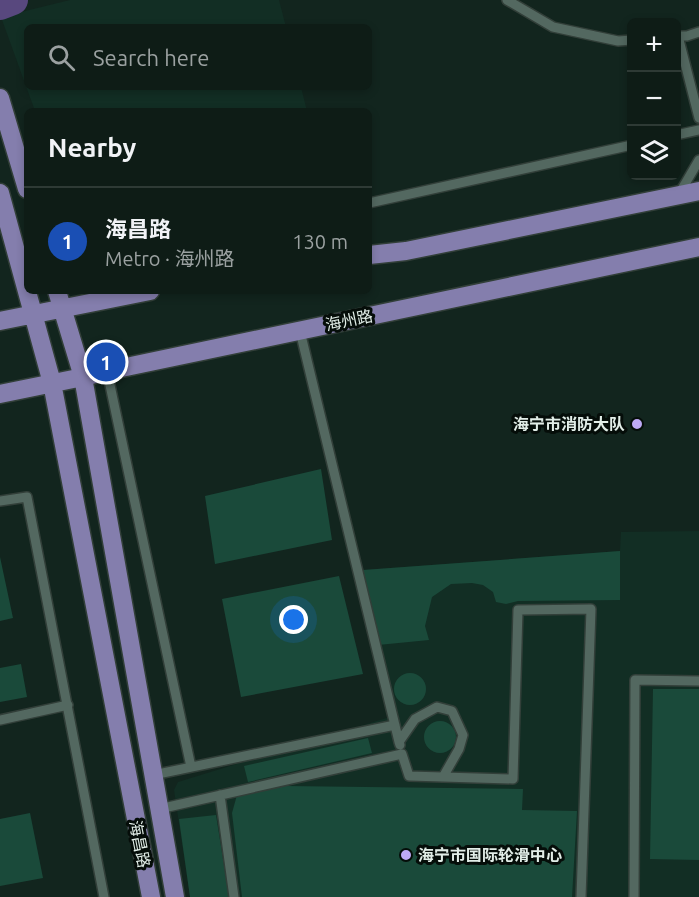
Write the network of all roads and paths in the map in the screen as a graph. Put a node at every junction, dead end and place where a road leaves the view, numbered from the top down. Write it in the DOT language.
graph roads {
  1 [pos="507,0"];
  2 [pos="699,32"];
  3 [pos="681,36"];
  4 [pos="627,40"];
  5 [pos="681,51"];
  6 [pos="0,98"];
  7 [pos="699,118"];
  8 [pos="699,130"];
  9 [pos="681,134"];
  10 [pos="627,146"];
  11 [pos="699,160"];
  12 [pos="24,179"];
  13 [pos="699,191"];
  14 [pos="0,193"];
  15 [pos="679,195"];
  16 [pos="372,202"];
  17 [pos="699,248"];
  18 [pos="372,255"];
  19 [pos="24,284"];
  20 [pos="27,294"];
  21 [pos="116,294"];
  22 [pos="60,299"];
  23 [pos="32,314"];
  24 [pos="0,321"];
  25 [pos="300,330"];
  26 [pos="107,371"];
  27 [pos="82,377"];
  28 [pos="52,383"];
  29 [pos="0,394"];
  30 [pos="0,501"];
  31 [pos="699,681"];
  32 [pos="68,705"];
  33 [pos="0,720"];
  34 [pos="395,725"];
  35 [pos="399,742"];
  36 [pos="402,754"];
  37 [pos="191,767"];
  38 [pos="153,776"];
  39 [pos="443,777"];
  40 [pos="220,795"];
  41 [pos="159,809"];
  42 [pos="104,897"];
  43 [pos="151,897"];
  44 [pos="175,897"];
  45 [pos="234,897"];
  46 [pos="581,897"];
  47 [pos="634,897"];
  1 -- 4 [label="lane"];
  2 -- 3 [label="lane"];
  5 -- 7 [label="lane"];
  6 -- 12 [label="main road"];
  8 -- 9 [label="lane"];
  10 -- 16 [label="lane"];
  11 -- 15 [label="lane"];
  13 -- 15 [label="main road"];
  14 -- 19 [label="main road, 海昌路"];
  15 -- 18 [label="main road"];
  17 -- 25 [label="main road, 海州路"];
  20 -- 23 [label="main road, 海昌路"];
  21 -- 22 [label="main road"];
  22 -- 23 [label="main road"];
  22 -- 27 [label="main road, 海昌路"];
  23 -- 24 [label="main road"];
  23 -- 28 [label="main road, 海昌路"];
  25 -- 26 [label="main road, 海州路"];
  25 -- 34 [label="lane"];
  26 -- 27 [label="main road, 海州路"];
  26 -- 37 [label="lane"];
  27 -- 28 [label="main road, 海州路"];
  27 -- 38 [label="main road, 海昌路"];
  28 -- 29 [label="main road, 海州路"];
  28 -- 43 [label="main road, 海昌路"];
  30 -- 32 [label="lane"];
  31 -- 47 [label="lane"];
  32 -- 33 [label="lane"];
  32 -- 42 [label="lane"];
  34 -- 35 [label="lane"];
  34 -- 37 [label="lane"];
  35 -- 36 [label="lane"];
  35 -- 39 [label="lane"];
  36 -- 39 [label="lane"];
  36 -- 40 [label="lane"];
  37 -- 38 [label="lane"];
  38 -- 41 [label="main road, 海昌路"];
  39 -- 46 [label="lane"];
  40 -- 41 [label="lane"];
  40 -- 45 [label="lane"];
  41 -- 44 [label="main road, 海昌路"];
}
